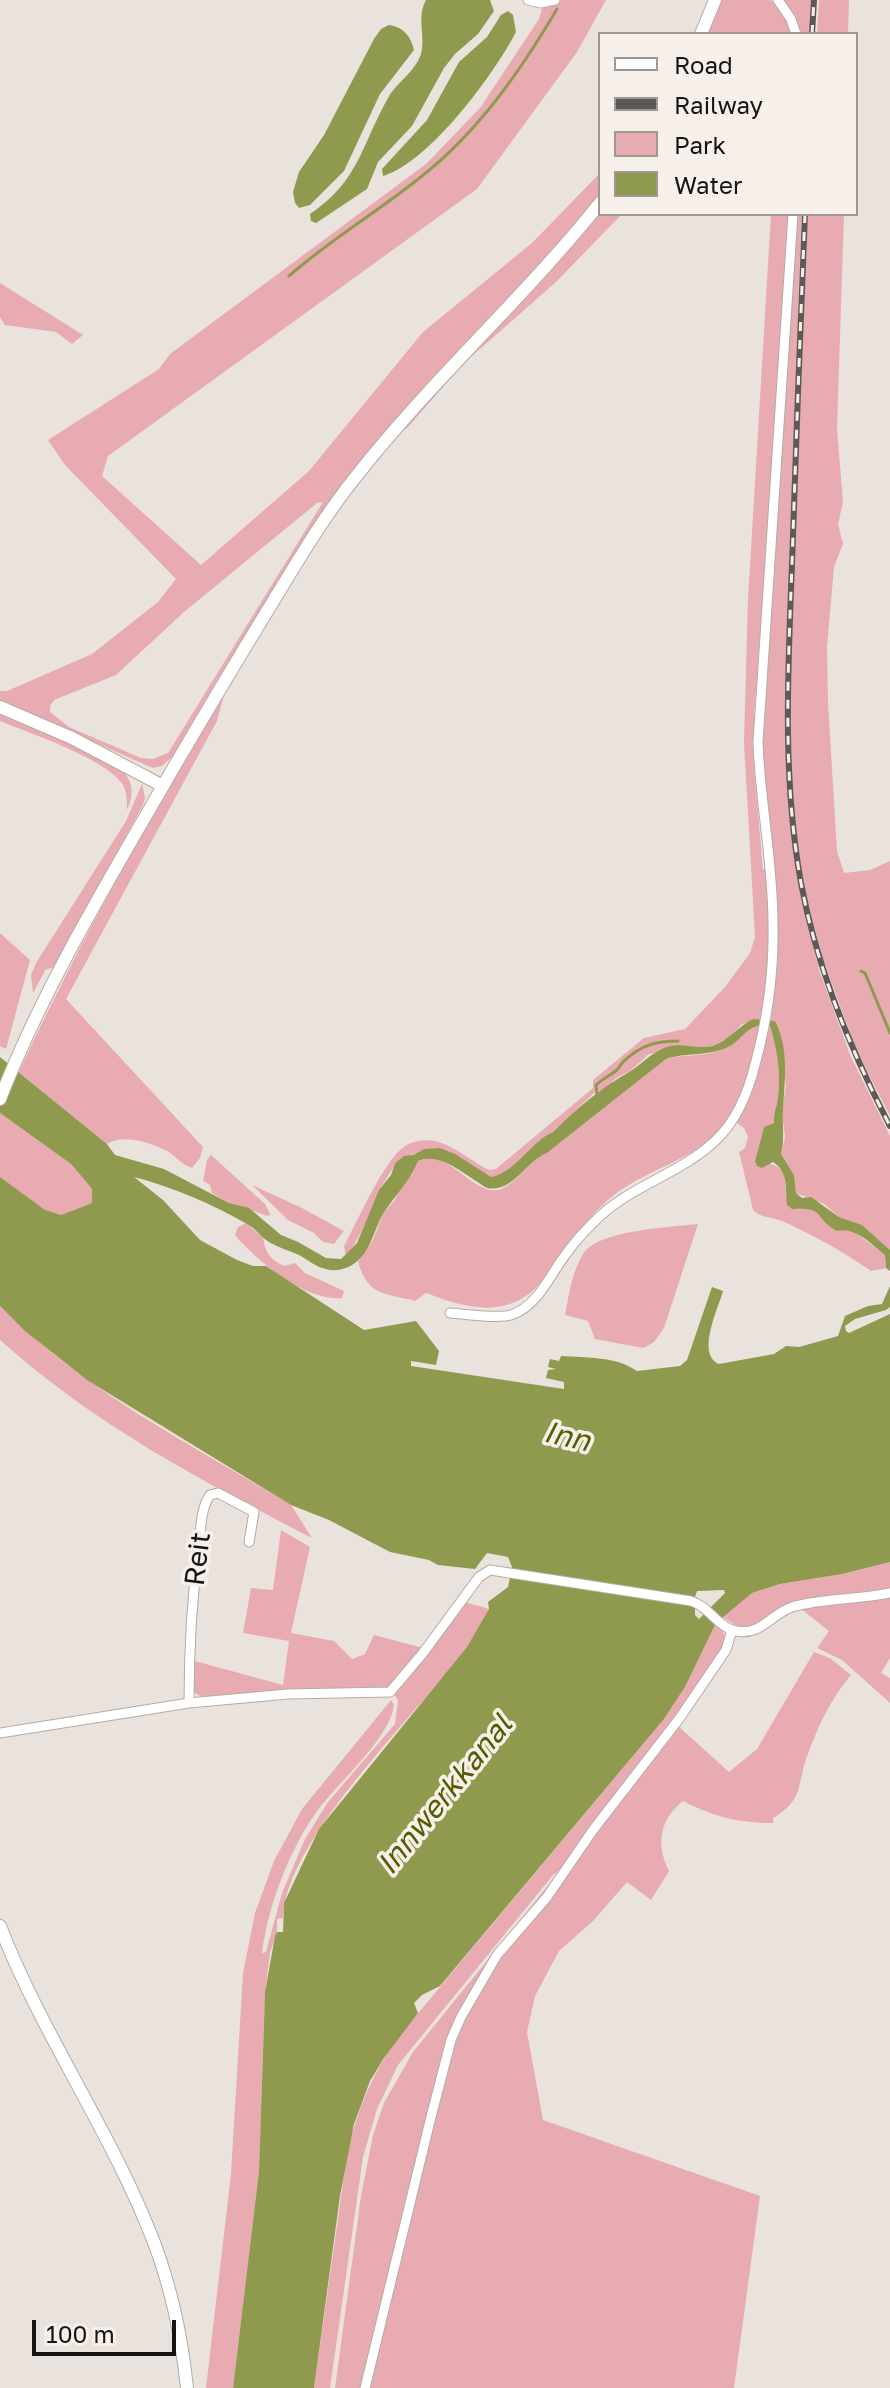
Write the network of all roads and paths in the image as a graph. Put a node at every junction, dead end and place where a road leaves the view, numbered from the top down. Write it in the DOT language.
graph roads {
  1 [pos="528,0"];
  2 [pos="555,0"];
  3 [pos="715,0"];
  4 [pos="778,0"];
  5 [pos="702,32"];
  6 [pos="795,32"];
  7 [pos="598,205"];
  8 [pos="793,216"];
  9 [pos="0,707"];
  10 [pos="163,786"];
  11 [pos="0,1099"];
  12 [pos="450,1313"];
  13 [pos="249,1542"];
  14 [pos="890,1593"];
  15 [pos="732,1630"];
  16 [pos="189,1703"];
  17 [pos="0,1733"];
  18 [pos="0,1926"];
  19 [pos="187,2388"];
  20 [pos="365,2388"];
  1 -- 2 [label="street"];
  3 -- 5 [label="street"];
  4 -- 6 [label="street"];
  7 -- 10 [label="street"];
  8 -- 12 [label="street"];
  9 -- 10 [label="street"];
  10 -- 11 [label="street"];
  13 -- 16 [label="street, Reit"];
  14 -- 15 [label="street"];
  15 -- 16 [label="street"];
  15 -- 20 [label="street"];
  16 -- 17 [label="street"];
  18 -- 19 [label="street"];
}
